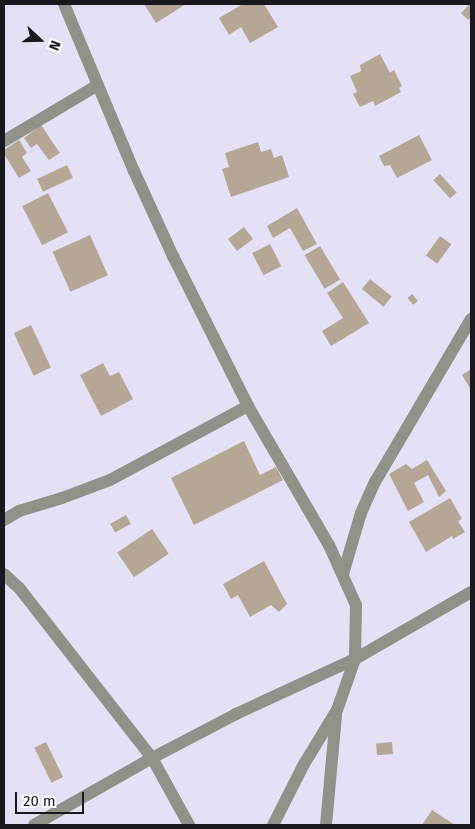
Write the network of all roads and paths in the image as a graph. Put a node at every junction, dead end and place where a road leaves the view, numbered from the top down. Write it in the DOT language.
graph roads {
  1 [pos="64,4"];
  2 [pos="98,86"];
  3 [pos="4,142"];
  4 [pos="471,319"];
  5 [pos="248,406"];
  6 [pos="4,520"];
  7 [pos="4,574"];
  8 [pos="344,574"];
  9 [pos="471,592"];
  10 [pos="355,659"];
  11 [pos="337,710"];
  12 [pos="152,758"];
  13 [pos="34,825"];
  14 [pos="189,825"];
  15 [pos="273,825"];
  16 [pos="326,825"];
  1 -- 2 [label="street"];
  2 -- 3 [label="street"];
  2 -- 5 [label="street"];
  4 -- 8 [label="street"];
  5 -- 6 [label="street"];
  5 -- 8 [label="street"];
  7 -- 12 [label="street"];
  8 -- 10 [label="street"];
  9 -- 10 [label="street"];
  10 -- 11 [label="street"];
  10 -- 12 [label="street"];
  11 -- 15 [label="street"];
  11 -- 16 [label="street"];
  12 -- 13 [label="street"];
  12 -- 14 [label="street"];
}
